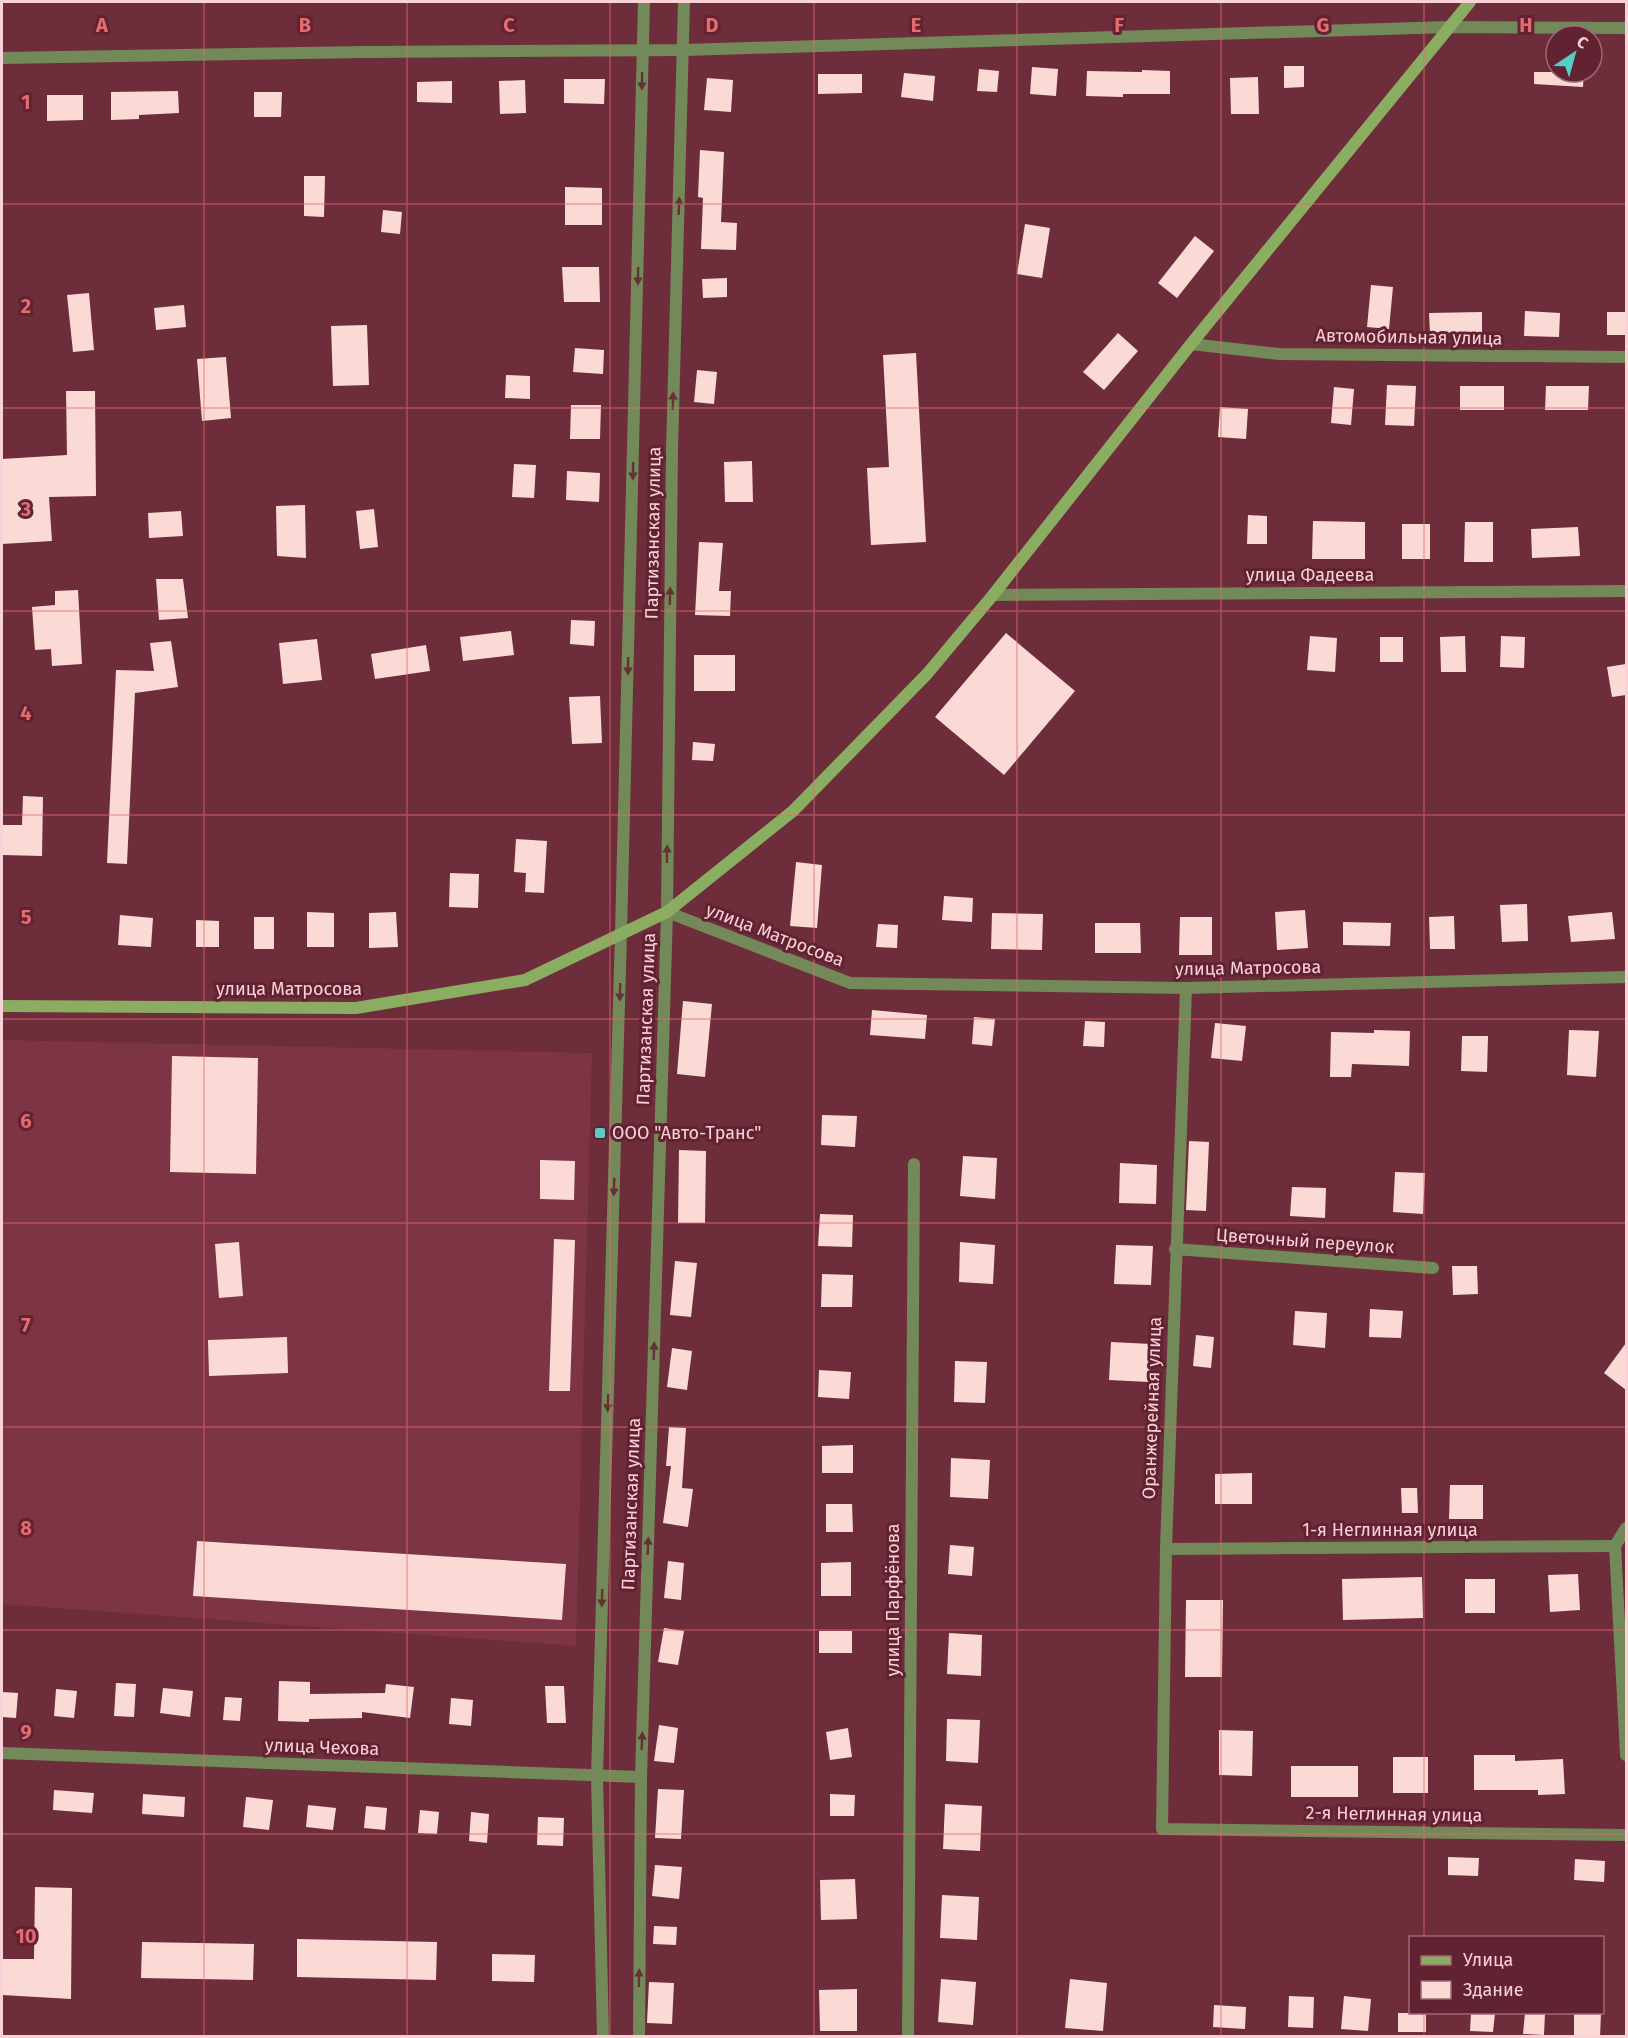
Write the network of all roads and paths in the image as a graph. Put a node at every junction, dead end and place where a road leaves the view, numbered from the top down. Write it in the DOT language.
graph roads {
  1 [pos="644,2"];
  2 [pos="684,2"];
  3 [pos="1470,2"];
  4 [pos="1449,27"];
  5 [pos="1626,28"];
  6 [pos="643,50"];
  7 [pos="684,50"];
  8 [pos="2,58"];
  9 [pos="1191,344"];
  10 [pos="1626,357"];
  11 [pos="1626,591"];
  12 [pos="993,595"];
  13 [pos="667,912"];
  14 [pos="621,933"];
  15 [pos="1626,977"];
  16 [pos="1186,988"];
  17 [pos="2,1006"];
  18 [pos="914,1164"];
  19 [pos="1175,1249"];
  20 [pos="1433,1268"];
  21 [pos="1626,1528"];
  22 [pos="1615,1546"];
  23 [pos="1166,1549"];
  24 [pos="2,1753"];
  25 [pos="1626,1755"];
  26 [pos="597,1776"];
  27 [pos="641,1777"];
  28 [pos="1162,1829"];
  29 [pos="1626,1835"];
  30 [pos="603,2037"];
  31 [pos="639,2037"];
  32 [pos="908,2037"];
  1 -- 6 [label="street, Партизанская улица"];
  2 -- 7 [label="street, Партизанская улица"];
  3 -- 4 [label="main road"];
  4 -- 5 [label="street"];
  4 -- 7 [label="street"];
  4 -- 9 [label="main road"];
  6 -- 7 [label="street"];
  6 -- 8 [label="street"];
  6 -- 14 [label="street, Партизанская улица, one-way"];
  13 -- 7 [label="street, Партизанская улица, one-way"];
  9 -- 10 [label="street, Автомобильная улица"];
  9 -- 12 [label="main road"];
  11 -- 12 [label="street, улица Фадеева"];
  12 -- 13 [label="main road"];
  13 -- 14 [label="main road, улица Матросова"];
  13 -- 16 [label="street, улица Матросова"];
  27 -- 13 [label="street, Партизанская улица, one-way"];
  14 -- 17 [label="main road, улица Матросова"];
  14 -- 26 [label="street, Партизанская улица, one-way"];
  15 -- 16 [label="street, улица Матросова"];
  16 -- 19 [label="street, Оранжерейная улица"];
  18 -- 32 [label="street, улица Парфёнова"];
  19 -- 20 [label="street, Цветочный переулок"];
  19 -- 23 [label="street, Оранжерейная улица"];
  21 -- 22 [label="street"];
  22 -- 23 [label="street, 1-я Неглинная улица"];
  22 -- 25 [label="street"];
  23 -- 28 [label="street, Оранжерейная улица"];
  24 -- 26 [label="street, улица Чехова"];
  26 -- 27 [label="street, улица Чехова"];
  26 -- 30 [label="street, Партизанская улица"];
  31 -- 27 [label="street, Партизанская улица, one-way"];
  28 -- 29 [label="street, 2-я Неглинная улица"];
}
